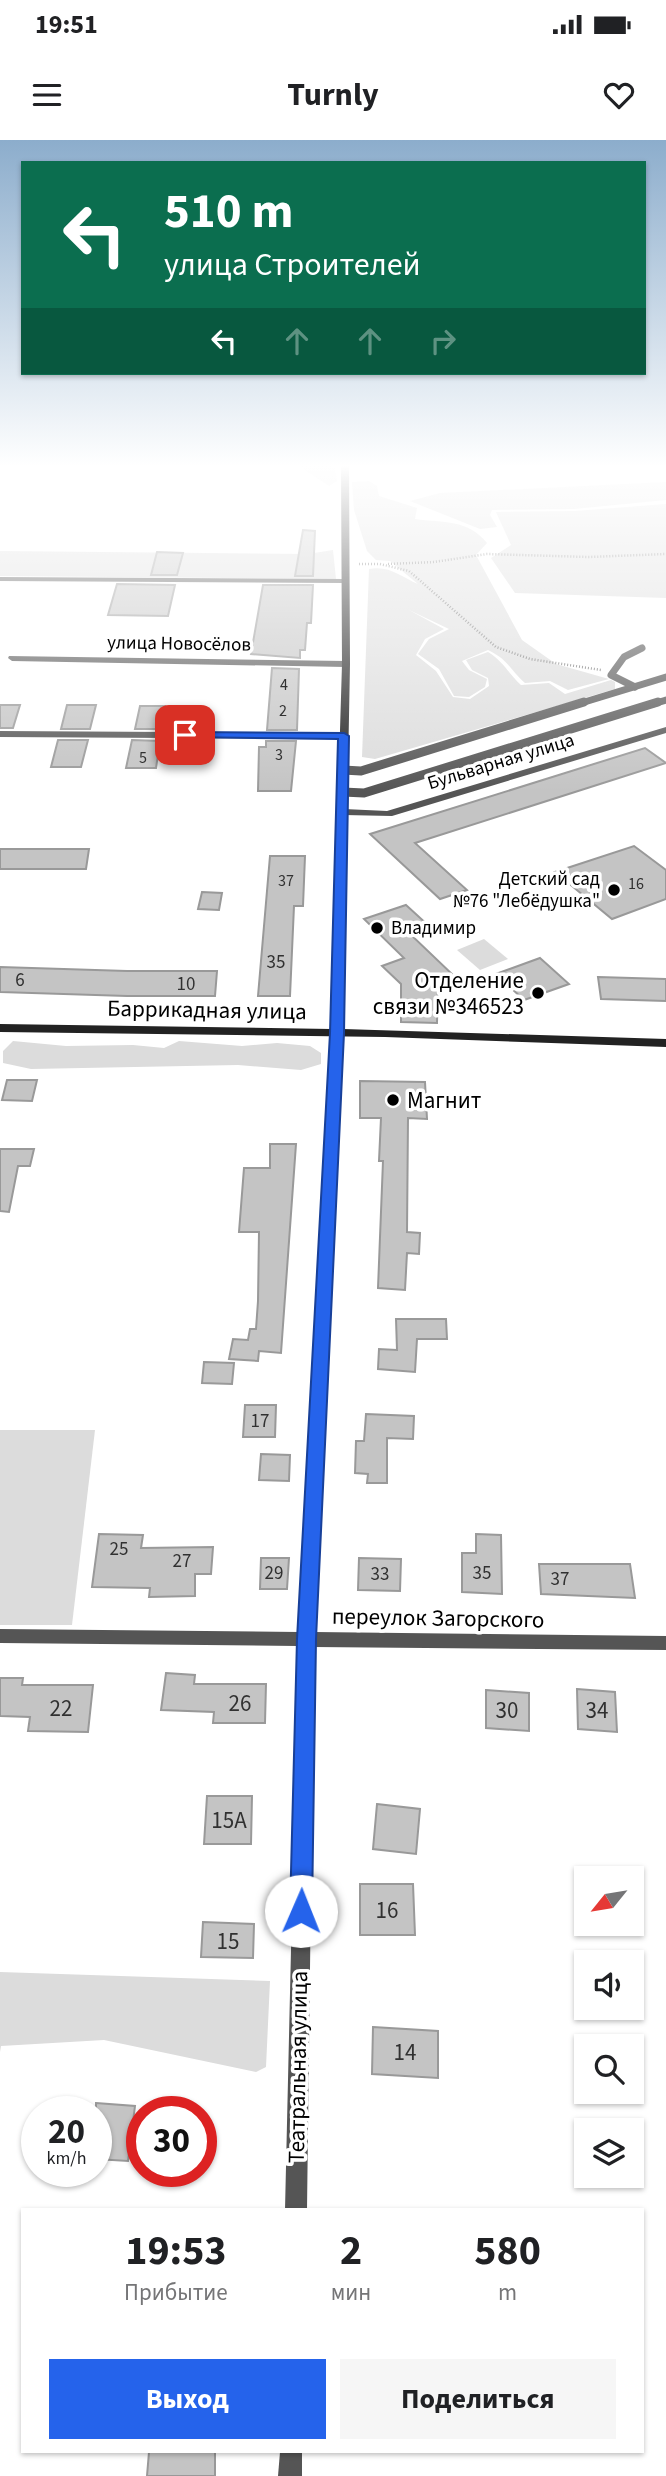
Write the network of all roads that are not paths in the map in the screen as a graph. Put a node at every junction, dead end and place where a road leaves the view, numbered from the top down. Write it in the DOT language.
graph roads {
  1 [pos="345,574"];
  2 [pos="0,579"];
  3 [pos="345,582"];
  4 [pos="642,648"];
  5 [pos="12,658"];
  6 [pos="346,664"];
  7 [pos="666,677"];
  8 [pos="635,687"];
  9 [pos="666,701"];
  10 [pos="666,730"];
  11 [pos="0,734"];
  12 [pos="344,736"];
  13 [pos="343,770"];
  14 [pos="343,792"];
  15 [pos="344,812"];
  16 [pos="0,1028"];
  17 [pos="337,1033"];
  18 [pos="666,1043"];
  19 [pos="0,1636"];
  20 [pos="306,1639"];
  21 [pos="666,1643"];
  22 [pos="296,2208"];
  23 [pos="291,2453"];
  24 [pos="290,2476"];
  1 -- 3 [label="main road, Театральная улица"];
  2 -- 3 [label="street"];
  3 -- 6 [label="main road, Театральная улица"];
  4 -- 8 [label="lane"];
  5 -- 6 [label="street, улица Новосёлов"];
  6 -- 12 [label="main road, Театральная улица"];
  7 -- 8 [label="lane"];
  8 -- 13 [label="lane"];
  9 -- 14 [label="lane"];
  10 -- 15 [label="street, Бульварная улица"];
  11 -- 12 [label="street"];
  12 -- 13 [label="main road, Театральная улица"];
  13 -- 14 [label="main road, Театральная улица"];
  14 -- 15 [label="main road, Театральная улица"];
  15 -- 17 [label="main road, Театральная улица"];
  16 -- 17 [label="main road, Баррикадная улица"];
  17 -- 18 [label="main road, Баррикадная улица"];
  17 -- 20 [label="street, Театральная улица"];
  19 -- 20 [label="street, переулок Загорского"];
  20 -- 21 [label="street, переулок Загорского"];
  20 -- 22 [label="street, Театральная улица"];
  23 -- 24 [label="street"];
}
